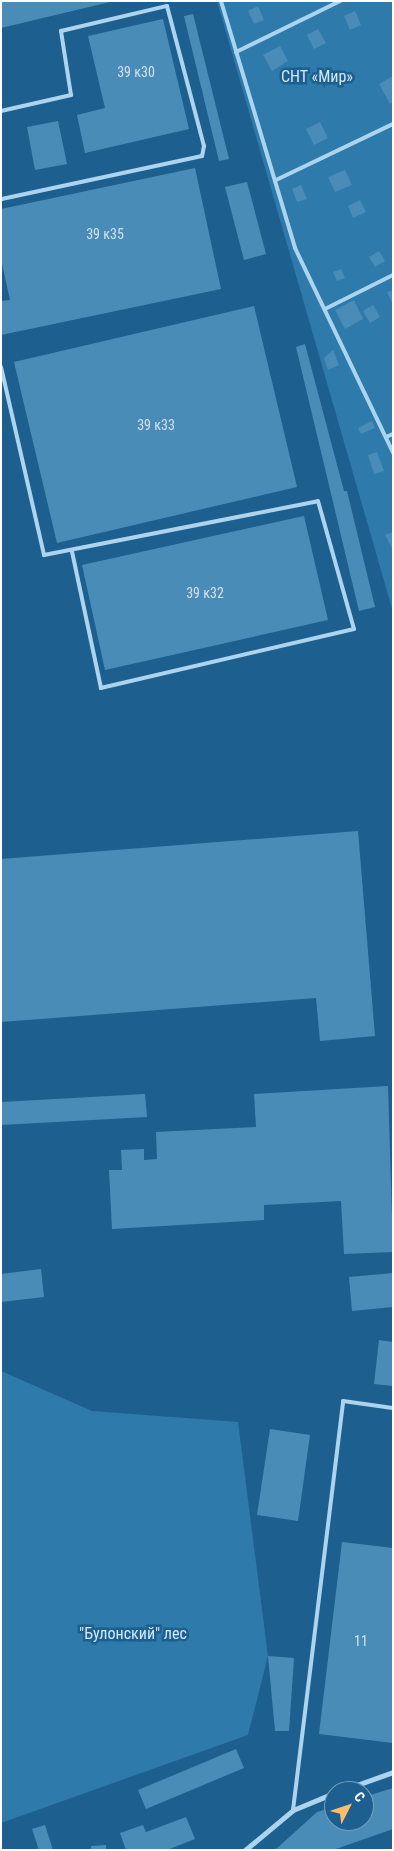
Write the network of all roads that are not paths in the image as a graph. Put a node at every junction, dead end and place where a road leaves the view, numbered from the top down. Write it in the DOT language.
graph roads {
  1 [pos="221,1"];
  2 [pos="340,1"];
  3 [pos="236,52"];
  4 [pos="1,111"];
  5 [pos="393,124"];
  6 [pos="276,180"];
  7 [pos="1,199"];
  8 [pos="393,275"];
  9 [pos="324,309"];
  10 [pos="1,367"];
  11 [pos="393,434"];
  12 [pos="386,437"];
  13 [pos="393,452"];
  14 [pos="72,552"];
  15 [pos="393,1408"];
  16 [pos="393,1772"];
  17 [pos="368,1781"];
  18 [pos="324,1797"];
  19 [pos="293,1810"];
  20 [pos="245,1850"];
  1 -- 3 [label="lane"];
  2 -- 3 [label="lane"];
  3 -- 6 [label="lane"];
  4 -- 7 [label="lane"];
  5 -- 6 [label="lane"];
  6 -- 9 [label="lane"];
  8 -- 9 [label="lane"];
  9 -- 12 [label="lane"];
  10 -- 14 [label="lane"];
  11 -- 12 [label="lane"];
  12 -- 13 [label="lane"];
  14 -- 14 [label="lane"];
  15 -- 19 [label="lane"];
  16 -- 17 [label="street"];
  18 -- 19 [label="street"];
  19 -- 20 [label="street"];
}
